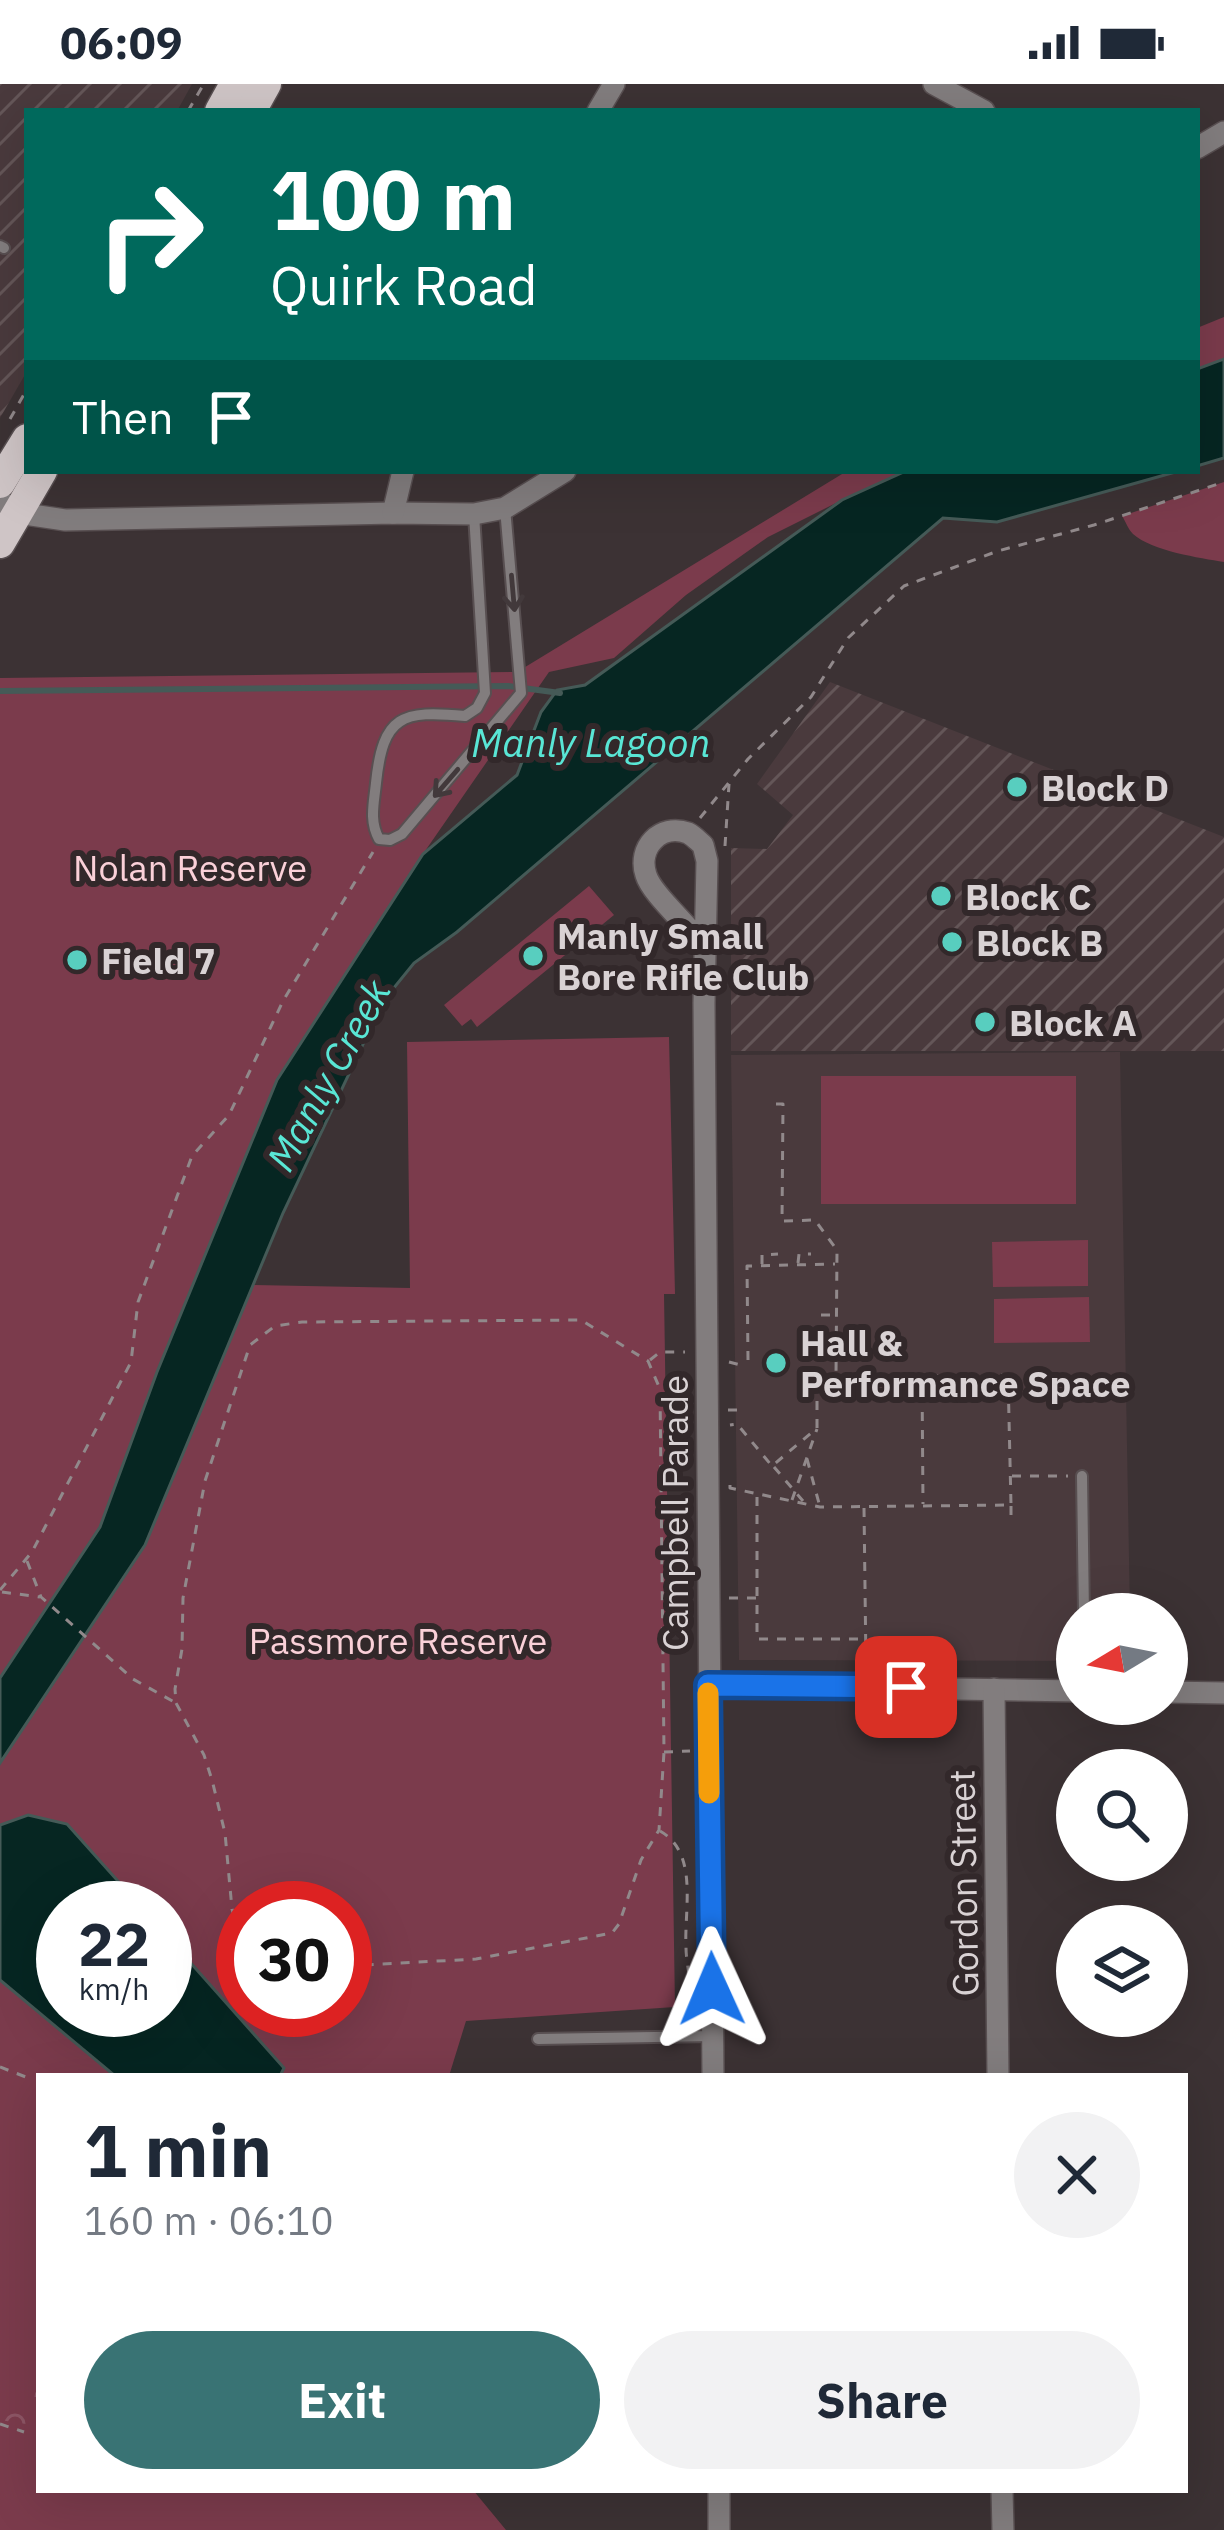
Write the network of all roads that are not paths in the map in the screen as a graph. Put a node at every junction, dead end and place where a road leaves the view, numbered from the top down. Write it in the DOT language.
graph roads {
  1 [pos="934,84"];
  2 [pos="978,108"];
  3 [pos="19,429"];
  4 [pos="39,474"];
  5 [pos="402,474"];
  6 [pos="560,474"];
  7 [pos="0,483"];
  8 [pos="9,507"];
  9 [pos="505,508"];
  10 [pos="393,513"];
  11 [pos="473,514"];
  12 [pos="0,543"];
  13 [pos="705,949"];
  14 [pos="1082,1476"];
  15 [pos="1084,1593"];
  16 [pos="708,1685"];
  17 [pos="994,1689"];
  18 [pos="1056,1690"];
  19 [pos="1188,1692"];
  20 [pos="1224,1693"];
  21 [pos="703,2037"];
  22 [pos="538,2039"];
  23 [pos="712,2073"];
  24 [pos="998,2073"];
  25 [pos="719,2493"];
  26 [pos="1002,2493"];
  27 [pos="719,2530"];
  28 [pos="1003,2530"];
  1 -- 2 [label="street"];
  3 -- 7 [label="main road"];
  4 -- 8 [label="main road"];
  5 -- 10 [label="street"];
  6 -- 9 [label="street"];
  8 -- 10 [label="street"];
  8 -- 12 [label="main road"];
  9 -- 11 [label="street"];
  9 -- 11 [label="lane, one-way"];
  10 -- 11 [label="street"];
  13 -- 13 [label="street, Campbell Parade"];
  13 -- 16 [label="street, Campbell Parade"];
  14 -- 15 [label="lane"];
  16 -- 17 [label="street"];
  16 -- 21 [label="street, Campbell Parade"];
  17 -- 18 [label="street"];
  17 -- 24 [label="street, Gordon Street"];
  19 -- 20 [label="street"];
  21 -- 22 [label="lane"];
  21 -- 23 [label="street, Campbell Parade"];
  25 -- 27 [label="street"];
  26 -- 28 [label="street"];
}
